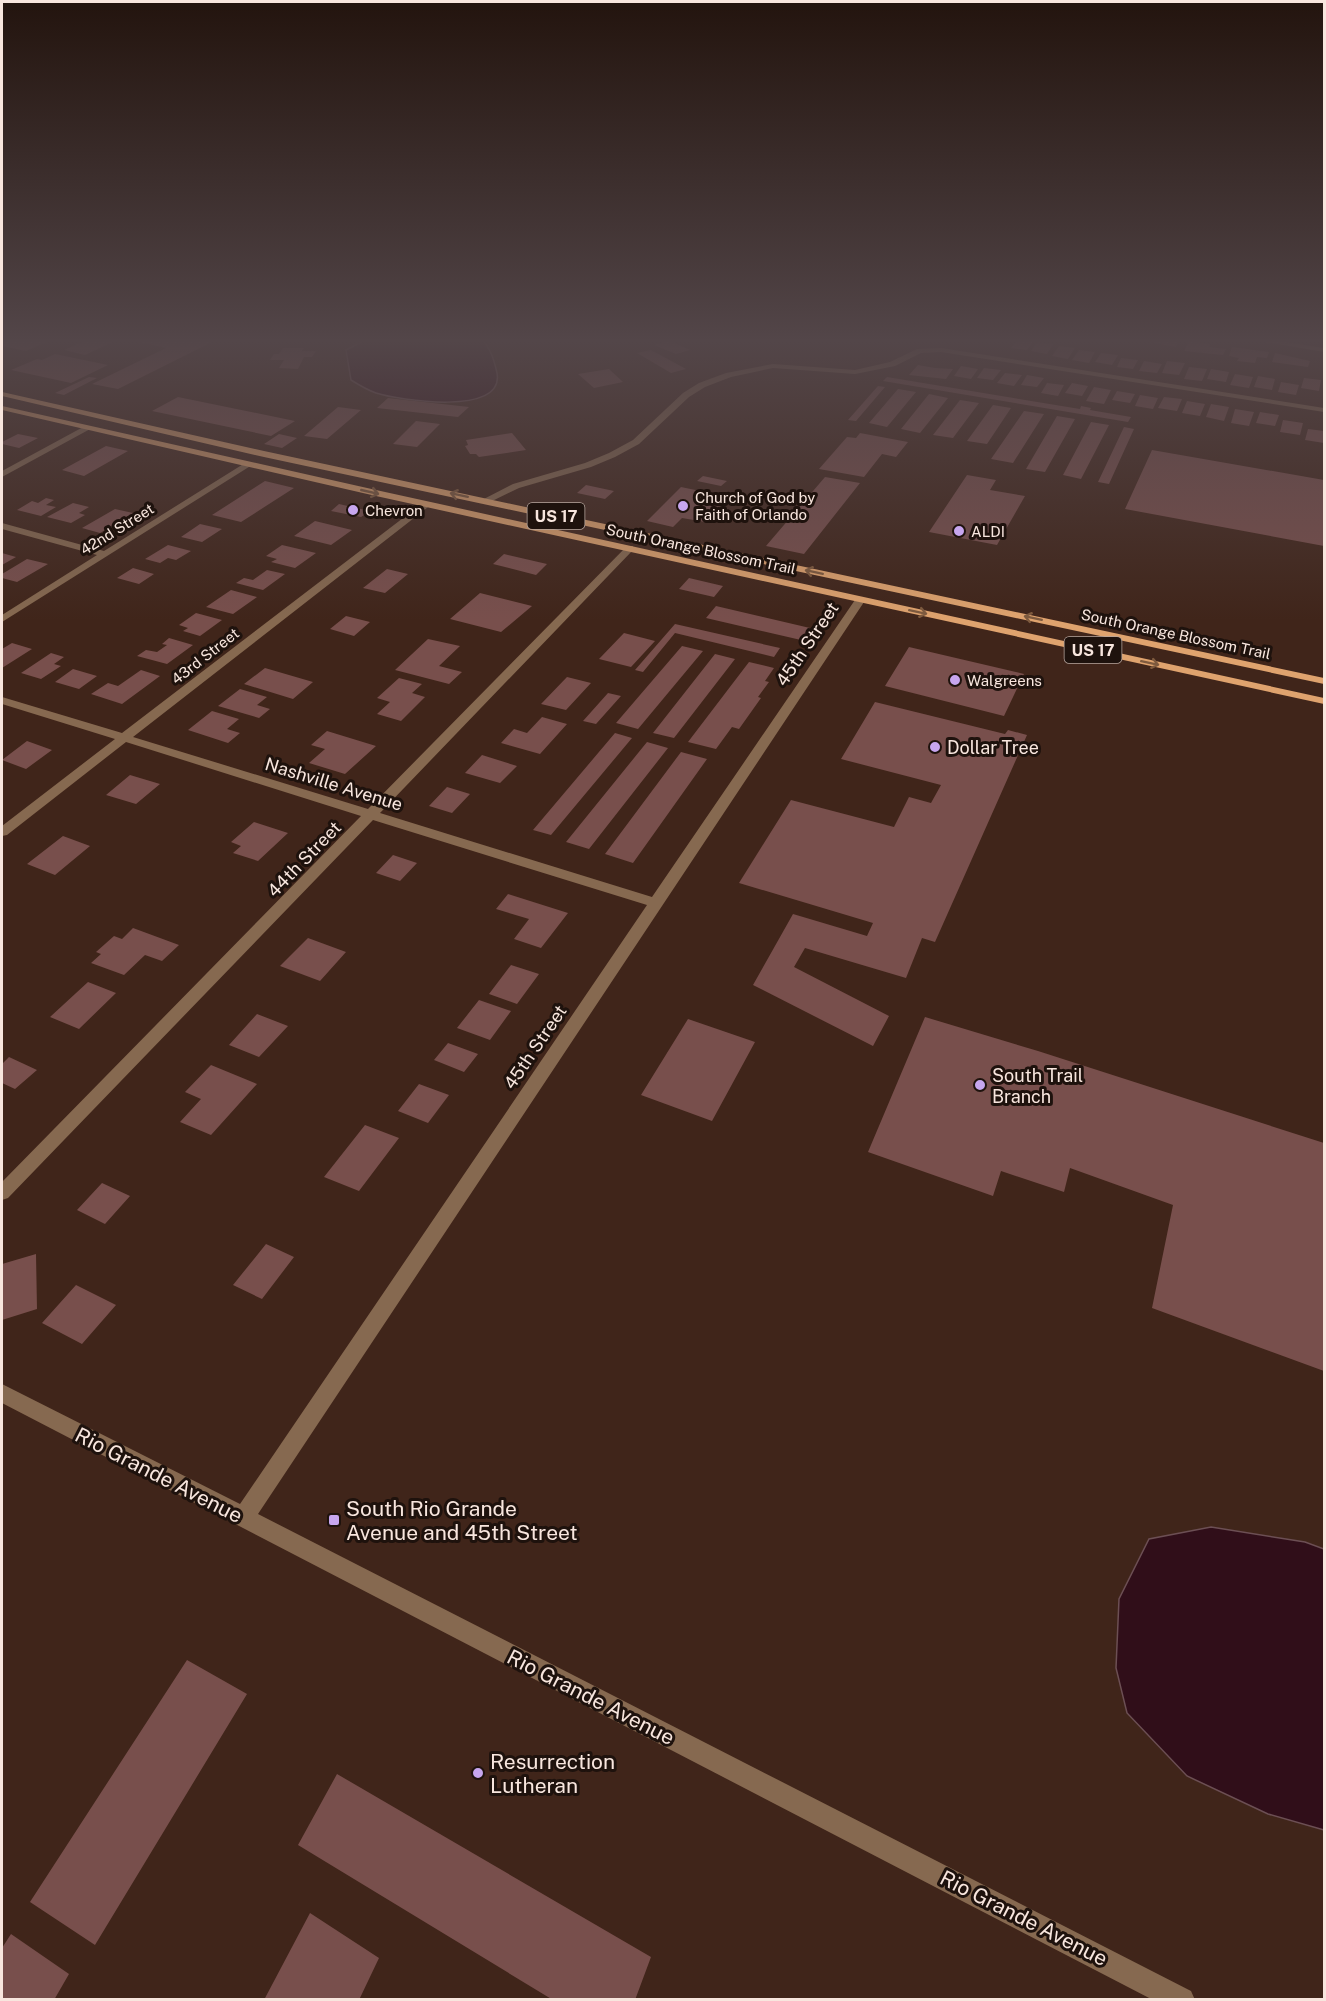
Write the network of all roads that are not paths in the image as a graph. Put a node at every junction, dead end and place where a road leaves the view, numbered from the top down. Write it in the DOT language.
graph roads {
  1 [pos="78,433"];
  2 [pos="111,433"];
  3 [pos="177,433"];
  4 [pos="645,433"];
  5 [pos="249,465"];
  6 [pos="2,474"];
  7 [pos="485,501"];
  8 [pos="427,504"];
  9 [pos="2,526"];
  10 [pos="630,549"];
  11 [pos="104,554"];
  12 [pos="849,579"];
  13 [pos="782,582"];
  14 [pos="861,599"];
  15 [pos="968,604"];
  16 [pos="2,620"];
  17 [pos="1324,681"];
  18 [pos="2,700"];
  19 [pos="1324,701"];
  20 [pos="123,738"];
  21 [pos="372,814"];
  22 [pos="2,832"];
  23 [pos="655,903"];
  24 [pos="2,1193"];
  25 [pos="2,1394"];
  26 [pos="243,1518"];
  27 [pos="1182,2000"];
  1 -- 6 [label="street"];
  2 -- 5 [label="main road, South Orange Blossom Trail / US 17"];
  7 -- 3 [label="main road, South Orange Blossom Trail / US 17, one-way"];
  4 -- 7 [label="street"];
  5 -- 8 [label="main road, South Orange Blossom Trail / US 17, one-way"];
  5 -- 11 [label="street, 42nd Street"];
  12 -- 7 [label="main road, South Orange Blossom Trail / US 17, one-way"];
  8 -- 10 [label="main road, South Orange Blossom Trail / US 17"];
  8 -- 20 [label="street, 43rd Street"];
  9 -- 11 [label="street"];
  10 -- 13 [label="main road, South Orange Blossom Trail / US 17"];
  10 -- 21 [label="street, 44th Street"];
  11 -- 16 [label="street, 42nd Street"];
  12 -- 13 [label="main road"];
  12 -- 15 [label="main road, South Orange Blossom Trail / US 17"];
  13 -- 14 [label="main road, South Orange Blossom Trail / US 17"];
  14 -- 15 [label="main road"];
  14 -- 19 [label="main road, South Orange Blossom Trail / US 17, one-way"];
  14 -- 23 [label="street, 45th Street"];
  17 -- 15 [label="main road, South Orange Blossom Trail / US 17, one-way"];
  18 -- 20 [label="street, Nashville Avenue"];
  20 -- 21 [label="street, Nashville Avenue"];
  20 -- 22 [label="street, 43rd Street"];
  21 -- 23 [label="street, Nashville Avenue"];
  21 -- 24 [label="street, 44th Street"];
  23 -- 26 [label="street, 45th Street"];
  25 -- 26 [label="street, Rio Grande Avenue"];
  26 -- 27 [label="street, Rio Grande Avenue"];
}
